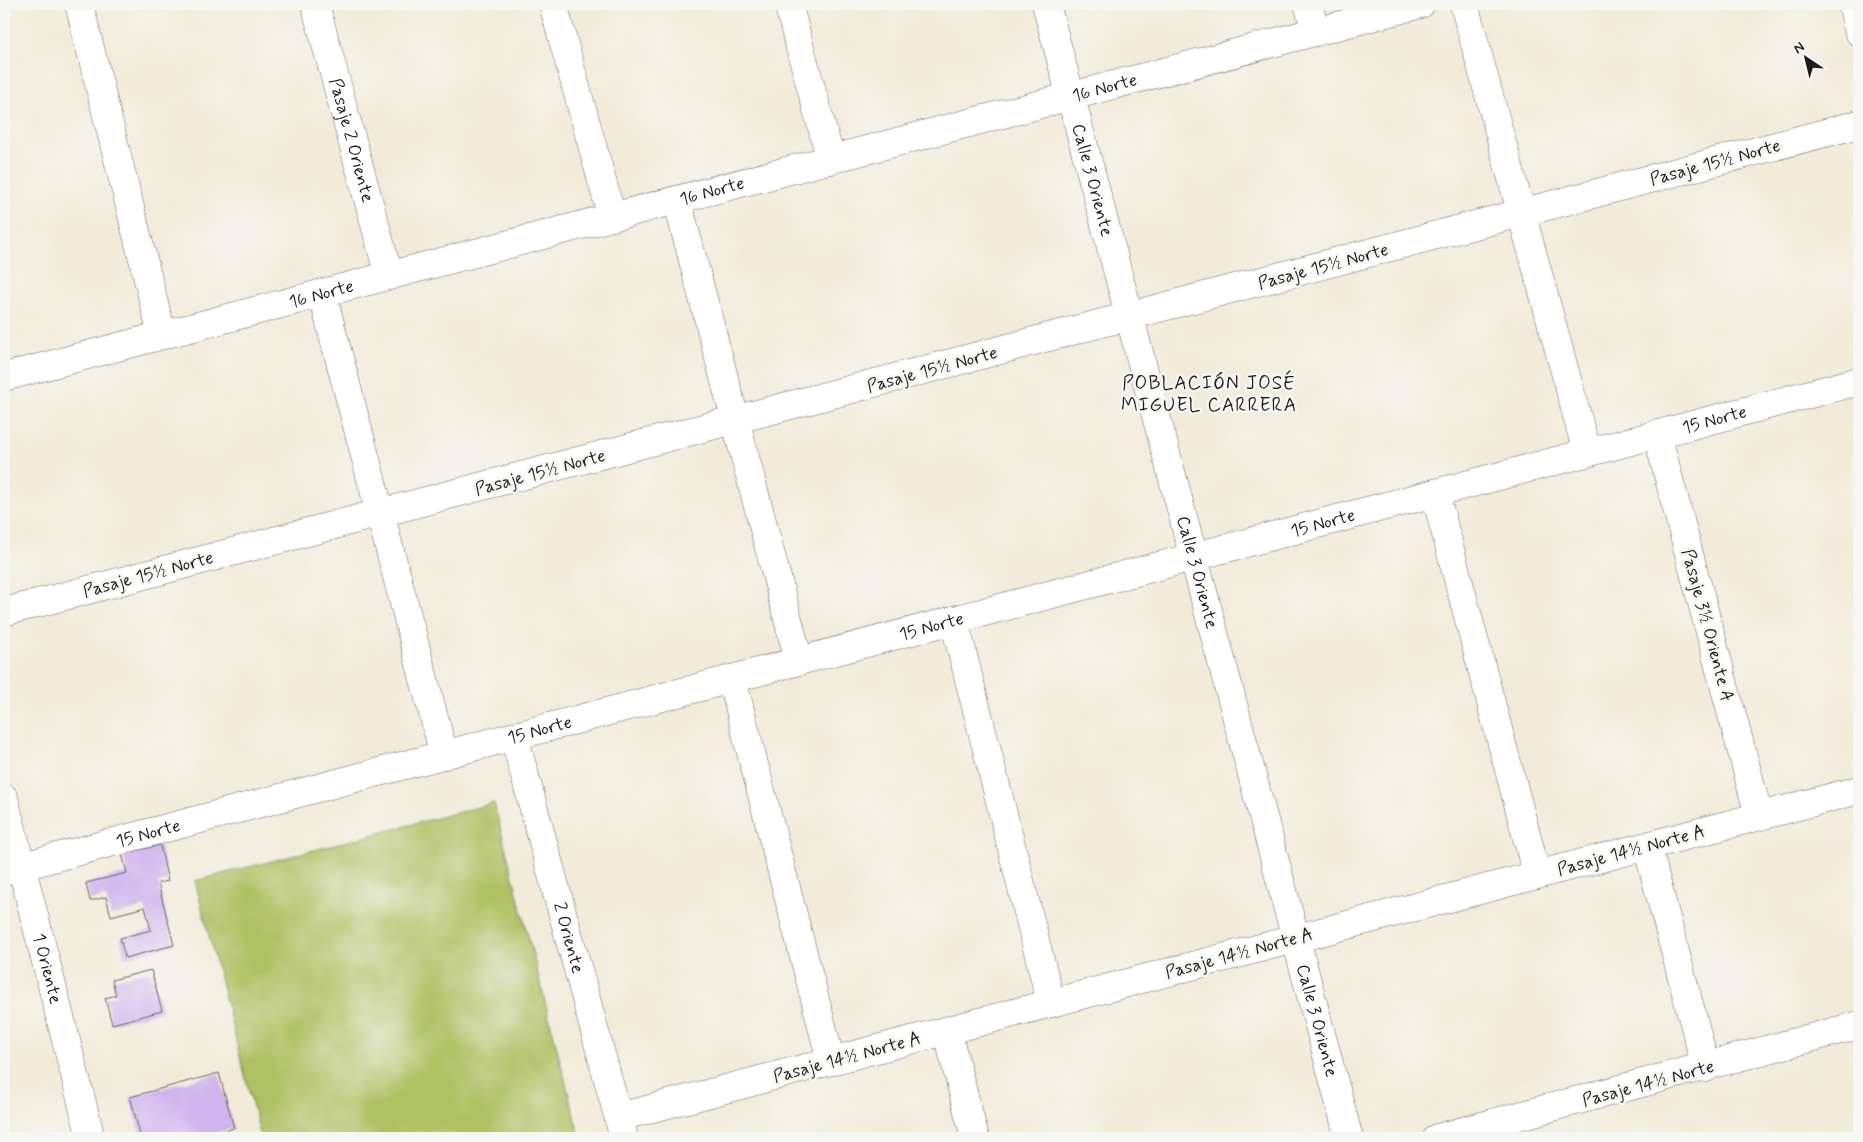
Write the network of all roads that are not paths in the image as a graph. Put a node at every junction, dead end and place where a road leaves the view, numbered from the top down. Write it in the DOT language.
graph roads {
  1 [pos="79,4"];
  2 [pos="315,4"];
  3 [pos="553,4"];
  4 [pos="788,4"];
  5 [pos="1046,4"];
  6 [pos="1308,4"];
  7 [pos="1421,4"];
  8 [pos="1464,4"];
  9 [pos="1852,4"];
  10 [pos="1316,32"];
  11 [pos="1859,32"];
  12 [pos="1071,97"];
  13 [pos="1859,124"];
  14 [pos="831,160"];
  15 [pos="677,200"];
  16 [pos="1521,214"];
  17 [pos="612,218"];
  18 [pos="388,276"];
  19 [pos="322,293"];
  20 [pos="1130,316"];
  21 [pos="162,335"];
  22 [pos="4,376"];
  23 [pos="1859,380"];
  24 [pos="735,420"];
  25 [pos="1657,434"];
  26 [pos="1587,452"];
  27 [pos="1435,493"];
  28 [pos="380,514"];
  29 [pos="1194,557"];
  30 [pos="4,612"];
  31 [pos="954,620"];
  32 [pos="799,661"];
  33 [pos="732,679"];
  34 [pos="514,736"];
  35 [pos="444,755"];
  36 [pos="1859,790"];
  37 [pos="4,798"];
  38 [pos="1759,816"];
  39 [pos="1647,846"];
  40 [pos="13,869"];
  41 [pos="1537,875"];
  42 [pos="1296,938"];
  43 [pos="1051,1003"];
  44 [pos="1859,1025"];
  45 [pos="947,1031"];
  46 [pos="831,1061"];
  47 [pos="1706,1068"];
  48 [pos="622,1128"];
  49 [pos="91,1138"];
  50 [pos="975,1138"];
  51 [pos="1349,1138"];
  52 [pos="1437,1138"];
  1 -- 21 [label="street"];
  2 -- 18 [label="street, Pasaje 2 Oriente"];
  3 -- 17 [label="street"];
  4 -- 14 [label="street"];
  5 -- 12 [label="street, Calle 3 Oriente"];
  6 -- 10 [label="street"];
  7 -- 10 [label="street, 16 Norte"];
  8 -- 16 [label="street"];
  9 -- 11 [label="street"];
  10 -- 12 [label="street, 16 Norte"];
  12 -- 14 [label="street, 16 Norte"];
  12 -- 20 [label="street, Calle 3 Oriente"];
  13 -- 16 [label="street, Pasaje 15½ Norte"];
  14 -- 15 [label="street, 16 Norte"];
  15 -- 17 [label="street, 16 Norte"];
  15 -- 24 [label="street"];
  16 -- 20 [label="street, Pasaje 15½ Norte"];
  16 -- 26 [label="street"];
  17 -- 18 [label="street, 16 Norte"];
  18 -- 19 [label="street, 16 Norte"];
  19 -- 21 [label="street, 16 Norte"];
  19 -- 28 [label="street"];
  20 -- 24 [label="street, Pasaje 15½ Norte"];
  20 -- 29 [label="street, Calle 3 Oriente"];
  21 -- 22 [label="street, 16 Norte"];
  23 -- 25 [label="street, 15 Norte"];
  24 -- 28 [label="street, Pasaje 15½ Norte"];
  24 -- 32 [label="street"];
  25 -- 26 [label="street, 15 Norte"];
  25 -- 38 [label="street, Pasaje 3½ Oriente A"];
  26 -- 27 [label="street, 15 Norte"];
  27 -- 29 [label="street, 15 Norte"];
  27 -- 41 [label="street"];
  28 -- 30 [label="street, Pasaje 15½ Norte"];
  28 -- 35 [label="street"];
  29 -- 31 [label="street, 15 Norte"];
  29 -- 42 [label="street, Calle 3 Oriente"];
  31 -- 32 [label="street, 15 Norte"];
  31 -- 43 [label="street"];
  32 -- 33 [label="street, 15 Norte"];
  33 -- 34 [label="street, 15 Norte"];
  33 -- 46 [label="street"];
  34 -- 35 [label="street, 15 Norte"];
  34 -- 48 [label="street, 2 Oriente"];
  35 -- 40 [label="street, 15 Norte"];
  36 -- 38 [label="street, Pasaje 14½ Norte A"];
  37 -- 40 [label="street, 1 Oriente"];
  38 -- 39 [label="street, Pasaje 14½ Norte A"];
  39 -- 41 [label="street, Pasaje 14½ Norte A"];
  39 -- 47 [label="street"];
  40 -- 49 [label="street, 1 Oriente"];
  41 -- 42 [label="street, Pasaje 14½ Norte A"];
  42 -- 43 [label="street, Pasaje 14½ Norte A"];
  42 -- 51 [label="street, Calle 3 Oriente"];
  43 -- 45 [label="street, Pasaje 14½ Norte A"];
  44 -- 47 [label="street, Pasaje 14½ Norte"];
  45 -- 46 [label="street, Pasaje 14½ Norte A"];
  45 -- 50 [label="street"];
  46 -- 48 [label="street, Pasaje 14½ Norte A"];
  47 -- 52 [label="street, Pasaje 14½ Norte"];
}
